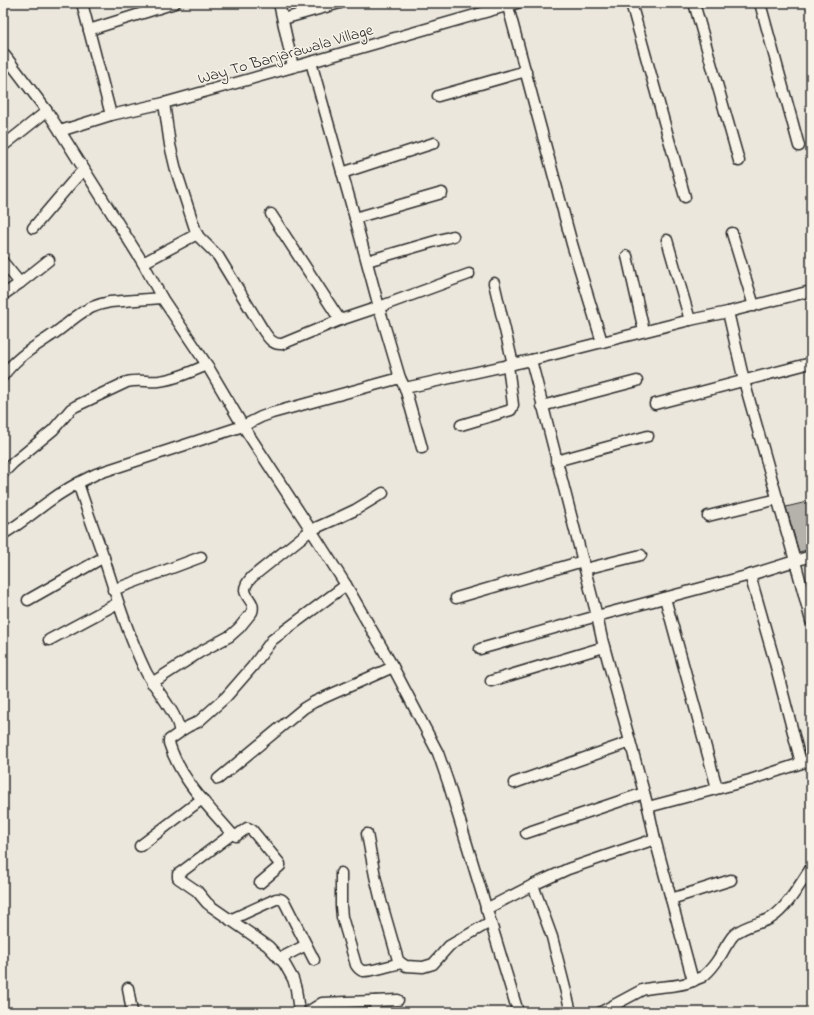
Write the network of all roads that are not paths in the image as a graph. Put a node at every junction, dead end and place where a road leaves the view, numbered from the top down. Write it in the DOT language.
graph roads {
  1 [pos="82,3"];
  2 [pos="174,3"];
  3 [pos="279,3"];
  4 [pos="340,3"];
  5 [pos="631,3"];
  6 [pos="694,3"];
  7 [pos="760,3"];
  8 [pos="511,4"];
  9 [pos="283,19"];
  10 [pos="89,30"];
  11 [pos="3,53"];
  12 [pos="311,62"];
  13 [pos="293,67"];
  14 [pos="526,70"];
  15 [pos="438,96"];
  16 [pos="164,103"];
  17 [pos="47,111"];
  18 [pos="111,115"];
  19 [pos="60,130"];
  20 [pos="434,143"];
  21 [pos="3,146"];
  22 [pos="799,146"];
  23 [pos="739,161"];
  24 [pos="84,169"];
  25 [pos="342,173"];
  26 [pos="442,193"];
  27 [pos="685,197"];
  28 [pos="271,214"];
  29 [pos="355,218"];
  30 [pos="34,228"];
  31 [pos="732,233"];
  32 [pos="197,234"];
  33 [pos="453,236"];
  34 [pos="667,240"];
  35 [pos="627,256"];
  36 [pos="49,260"];
  37 [pos="3,262"];
  38 [pos="367,262"];
  39 [pos="143,263"];
  40 [pos="469,274"];
  41 [pos="20,283"];
  42 [pos="494,283"];
  43 [pos="811,291"];
  44 [pos="3,295"];
  45 [pos="162,298"];
  46 [pos="754,306"];
  47 [pos="379,307"];
  48 [pos="728,312"];
  49 [pos="340,320"];
  50 [pos="690,320"];
  51 [pos="644,331"];
  52 [pos="602,342"];
  53 [pos="530,360"];
  54 [pos="811,363"];
  55 [pos="510,364"];
  56 [pos="206,365"];
  57 [pos="3,376"];
  58 [pos="400,378"];
  59 [pos="637,381"];
  60 [pos="744,381"];
  61 [pos="405,388"];
  62 [pos="655,404"];
  63 [pos="542,406"];
  64 [pos="461,425"];
  65 [pos="243,426"];
  66 [pos="648,436"];
  67 [pos="422,448"];
  68 [pos="556,461"];
  69 [pos="3,473"];
  70 [pos="78,482"];
  71 [pos="383,493"];
  72 [pos="778,499"];
  73 [pos="708,516"];
  74 [pos="311,530"];
  75 [pos="3,534"];
  76 [pos="641,555"];
  77 [pos="811,556"];
  78 [pos="104,557"];
  79 [pos="201,557"];
  80 [pos="795,561"];
  81 [pos="584,565"];
  82 [pos="750,575"];
  83 [pos="346,585"];
  84 [pos="114,590"];
  85 [pos="456,598"];
  86 [pos="665,598"];
  87 [pos="28,600"];
  88 [pos="118,602"];
  89 [pos="597,616"];
  90 [pos="811,621"];
  91 [pos="49,640"];
  92 [pos="604,647"];
  93 [pos="480,649"];
  94 [pos="392,667"];
  95 [pos="491,681"];
  96 [pos="152,683"];
  97 [pos="180,732"];
  98 [pos="630,742"];
  99 [pos="806,762"];
  100 [pos="218,779"];
  101 [pos="514,783"];
  102 [pos="717,788"];
  103 [pos="644,793"];
  104 [pos="202,799"];
  105 [pos="648,807"];
  106 [pos="526,833"];
  107 [pos="232,834"];
  108 [pos="367,834"];
  109 [pos="655,839"];
  110 [pos="140,846"];
  111 [pos="811,868"];
  112 [pos="341,873"];
  113 [pos="731,880"];
  114 [pos="260,883"];
  115 [pos="532,885"];
  116 [pos="671,899"];
  117 [pos="486,909"];
  118 [pos="230,920"];
  119 [pos="490,922"];
  120 [pos="306,945"];
  121 [pos="280,959"];
  122 [pos="314,960"];
  123 [pos="401,963"];
  124 [pos="693,980"];
  125 [pos="128,988"];
  126 [pos="398,1000"];
  127 [pos="376,1001"];
  128 [pos="132,1012"];
  129 [pos="299,1012"];
  130 [pos="308,1012"];
  131 [pos="376,1012"];
  132 [pos="518,1012"];
  133 [pos="571,1012"];
  134 [pos="601,1012"];
  1 -- 10 [label="street"];
  2 -- 10 [label="street"];
  3 -- 9 [label="street"];
  4 -- 9 [label="street"];
  5 -- 27 [label="street"];
  6 -- 23 [label="street"];
  7 -- 22 [label="street"];
  8 -- 12 [label="street, Way To Banjarawala Village"];
  8 -- 14 [label="street"];
  9 -- 13 [label="street"];
  10 -- 18 [label="street"];
  11 -- 17 [label="street"];
  12 -- 13 [label="street, Way To Banjarawala Village"];
  12 -- 25 [label="street"];
  13 -- 16 [label="street, Way To Banjarawala Village"];
  14 -- 15 [label="street"];
  14 -- 52 [label="street"];
  16 -- 18 [label="street, Way To Banjarawala Village"];
  16 -- 32 [label="street"];
  17 -- 19 [label="street"];
  17 -- 21 [label="street"];
  18 -- 19 [label="street, Way To Banjarawala Village"];
  19 -- 24 [label="street"];
  20 -- 25 [label="street"];
  24 -- 30 [label="street"];
  24 -- 39 [label="street"];
  25 -- 29 [label="street"];
  26 -- 29 [label="street"];
  28 -- 49 [label="street"];
  29 -- 38 [label="street"];
  31 -- 46 [label="street"];
  32 -- 39 [label="street"];
  32 -- 49 [label="street"];
  33 -- 38 [label="street"];
  34 -- 50 [label="street"];
  35 -- 51 [label="street"];
  36 -- 41 [label="street"];
  37 -- 41 [label="street"];
  38 -- 47 [label="street"];
  39 -- 45 [label="street"];
  40 -- 47 [label="street"];
  41 -- 44 [label="street"];
  42 -- 55 [label="street"];
  43 -- 46 [label="street"];
  45 -- 56 [label="street"];
  45 -- 57 [label="street"];
  46 -- 48 [label="street"];
  47 -- 49 [label="street"];
  47 -- 58 [label="street"];
  48 -- 50 [label="street"];
  48 -- 60 [label="street"];
  50 -- 51 [label="street"];
  51 -- 52 [label="street"];
  52 -- 53 [label="street"];
  53 -- 55 [label="street"];
  53 -- 63 [label="street"];
  54 -- 60 [label="street"];
  55 -- 61 [label="street"];
  55 -- 64 [label="street"];
  56 -- 65 [label="street"];
  56 -- 69 [label="street"];
  58 -- 61 [label="street"];
  58 -- 65 [label="street"];
  59 -- 63 [label="street"];
  60 -- 62 [label="street"];
  60 -- 72 [label="street"];
  61 -- 67 [label="street"];
  63 -- 68 [label="street"];
  65 -- 70 [label="street"];
  65 -- 74 [label="street"];
  66 -- 68 [label="street"];
  68 -- 81 [label="street"];
  70 -- 75 [label="street"];
  70 -- 78 [label="street"];
  71 -- 74 [label="street"];
  72 -- 73 [label="street"];
  72 -- 80 [label="street"];
  74 -- 83 [label="street"];
  74 -- 96 [label="street"];
  76 -- 81 [label="street"];
  77 -- 80 [label="street"];
  78 -- 84 [label="street"];
  78 -- 87 [label="street"];
  79 -- 84 [label="street"];
  80 -- 82 [label="street"];
  80 -- 90 [label="street"];
  81 -- 85 [label="street"];
  81 -- 89 [label="street"];
  82 -- 86 [label="street"];
  82 -- 99 [label="street"];
  83 -- 94 [label="street"];
  83 -- 97 [label="street"];
  84 -- 88 [label="street"];
  86 -- 89 [label="street"];
  86 -- 102 [label="street"];
  88 -- 91 [label="street"];
  88 -- 96 [label="street"];
  89 -- 92 [label="street"];
  89 -- 93 [label="street"];
  92 -- 95 [label="street"];
  92 -- 98 [label="street"];
  94 -- 100 [label="street"];
  94 -- 117 [label="street"];
  96 -- 97 [label="street"];
  97 -- 104 [label="street"];
  98 -- 101 [label="street"];
  98 -- 103 [label="street"];
  99 -- 102 [label="street"];
  102 -- 105 [label="street"];
  103 -- 105 [label="street"];
  103 -- 106 [label="street"];
  104 -- 107 [label="street"];
  104 -- 110 [label="street"];
  105 -- 109 [label="street"];
  107 -- 114 [label="street"];
  107 -- 118 [label="street"];
  108 -- 123 [label="street"];
  109 -- 115 [label="street"];
  109 -- 116 [label="street"];
  111 -- 124 [label="street"];
  112 -- 123 [label="street"];
  113 -- 116 [label="street"];
  115 -- 117 [label="street"];
  115 -- 133 [label="street"];
  116 -- 124 [label="street"];
  117 -- 119 [label="street"];
  118 -- 120 [label="street"];
  118 -- 121 [label="street"];
  119 -- 123 [label="street"];
  119 -- 132 [label="street"];
  120 -- 121 [label="street"];
  120 -- 122 [label="street"];
  121 -- 129 [label="street"];
  124 -- 134 [label="street"];
  125 -- 128 [label="street"];
  126 -- 127 [label="street"];
  127 -- 130 [label="street"];
  127 -- 131 [label="street"];
}
